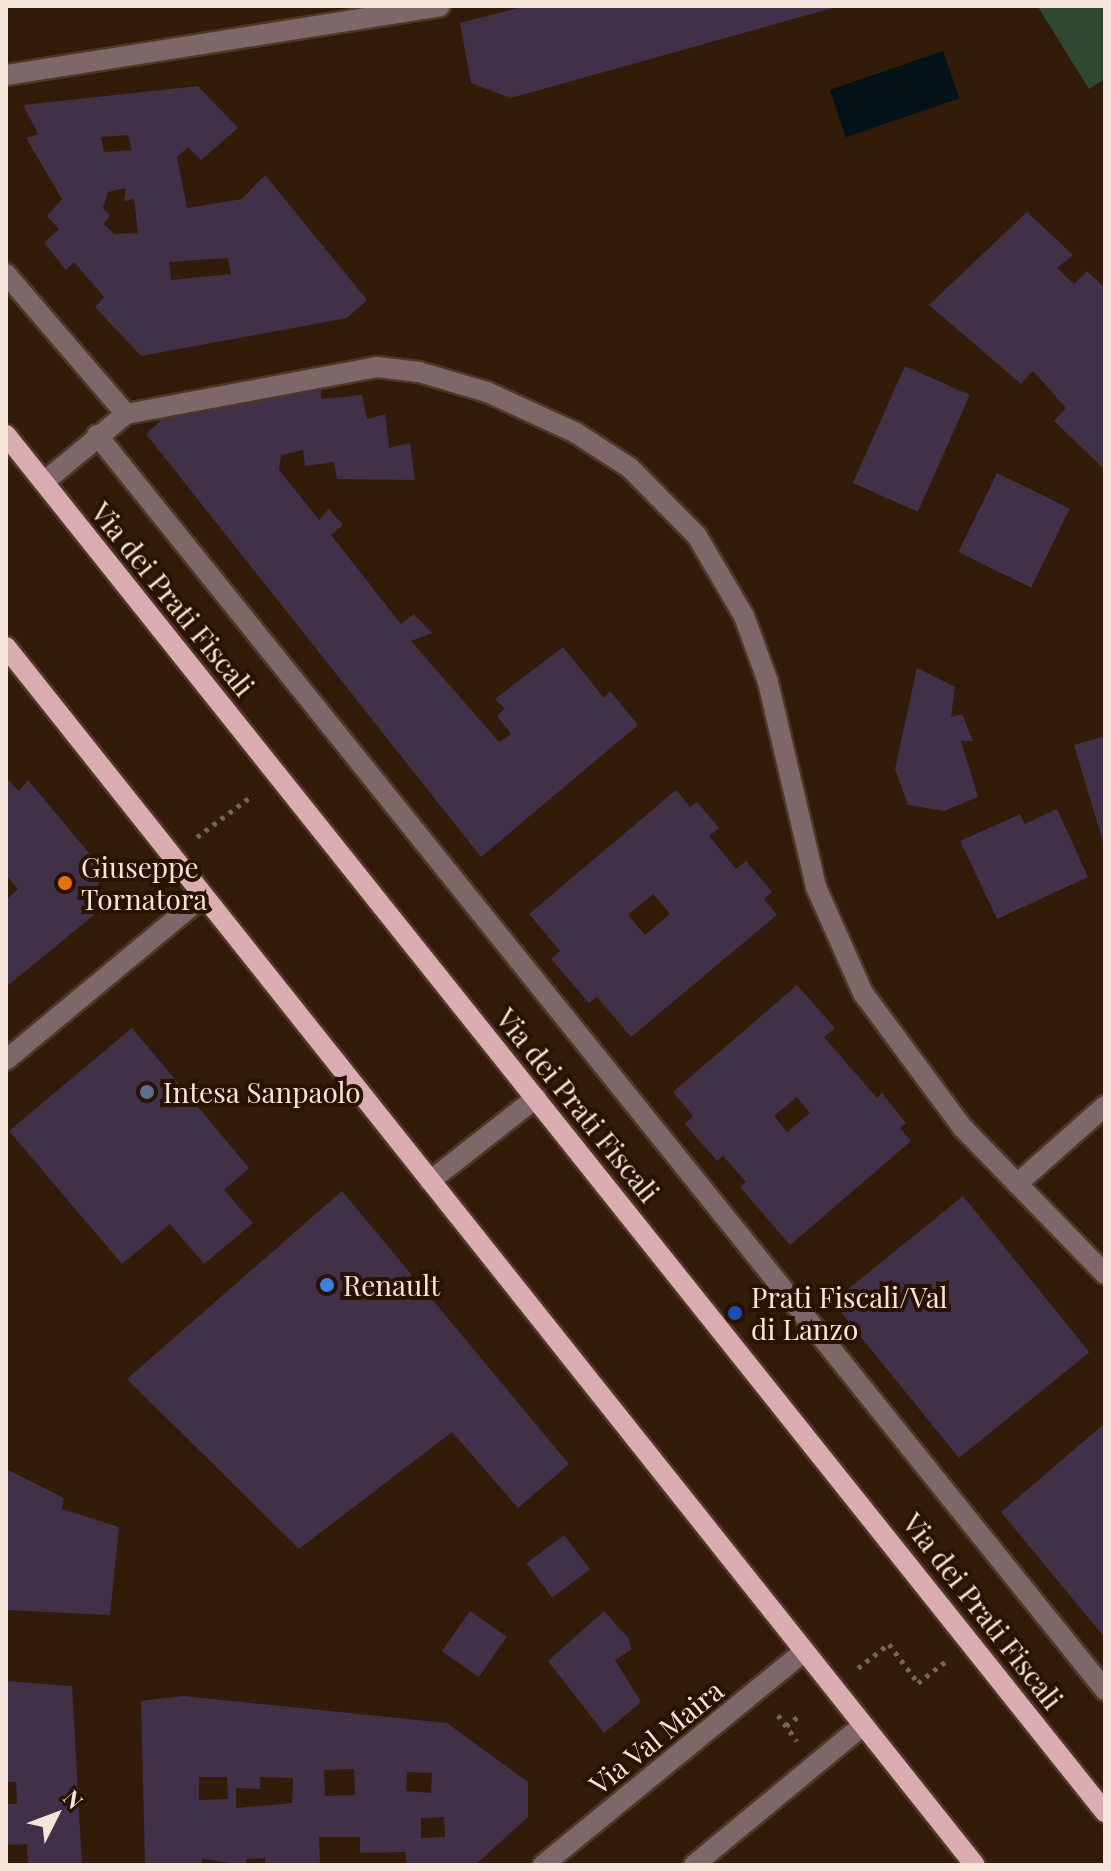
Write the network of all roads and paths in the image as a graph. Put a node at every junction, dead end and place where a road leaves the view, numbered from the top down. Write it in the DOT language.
graph roads {
  1 [pos="440,6"];
  2 [pos="6,75"];
  3 [pos="6,274"];
  4 [pos="126,414"];
  5 [pos="6,435"];
  6 [pos="97,435"];
  7 [pos="44,482"];
  8 [pos="6,647"];
  9 [pos="253,795"];
  10 [pos="197,837"];
  11 [pos="201,898"];
  12 [pos="6,1060"];
  13 [pos="536,1098"];
  14 [pos="1105,1106"];
  15 [pos="430,1181"];
  16 [pos="1017,1184"];
  17 [pos="1105,1274"];
  18 [pos="803,1652"];
  19 [pos="950,1658"];
  20 [pos="854,1672"];
  21 [pos="1105,1690"];
  22 [pos="778,1715"];
  23 [pos="800,1715"];
  24 [pos="786,1726"];
  25 [pos="862,1726"];
  26 [pos="797,1742"];
  27 [pos="1105,1812"];
  28 [pos="543,1865"];
  29 [pos="694,1865"];
  30 [pos="975,1865"];
  1 -- 2 [label="street"];
  3 -- 4 [label="street"];
  4 -- 6 [label="street"];
  4 -- 16 [label="street"];
  5 -- 7 [label="main road, Via dei Prati Fiscali"];
  6 -- 7 [label="street"];
  6 -- 21 [label="street"];
  7 -- 13 [label="main road, Via dei Prati Fiscali"];
  8 -- 11 [label="main road"];
  9 -- 10 [label="path"];
  11 -- 12 [label="street"];
  11 -- 15 [label="main road"];
  13 -- 15 [label="street"];
  13 -- 27 [label="main road, Via dei Prati Fiscali"];
  14 -- 16 [label="street"];
  15 -- 18 [label="main road"];
  16 -- 17 [label="street"];
  18 -- 25 [label="main road"];
  18 -- 28 [label="street, Via Val Maira"];
  19 -- 20 [label="path"];
  22 -- 24 [label="path"];
  23 -- 24 [label="path"];
  24 -- 26 [label="path"];
  25 -- 29 [label="street"];
  25 -- 30 [label="main road"];
}
